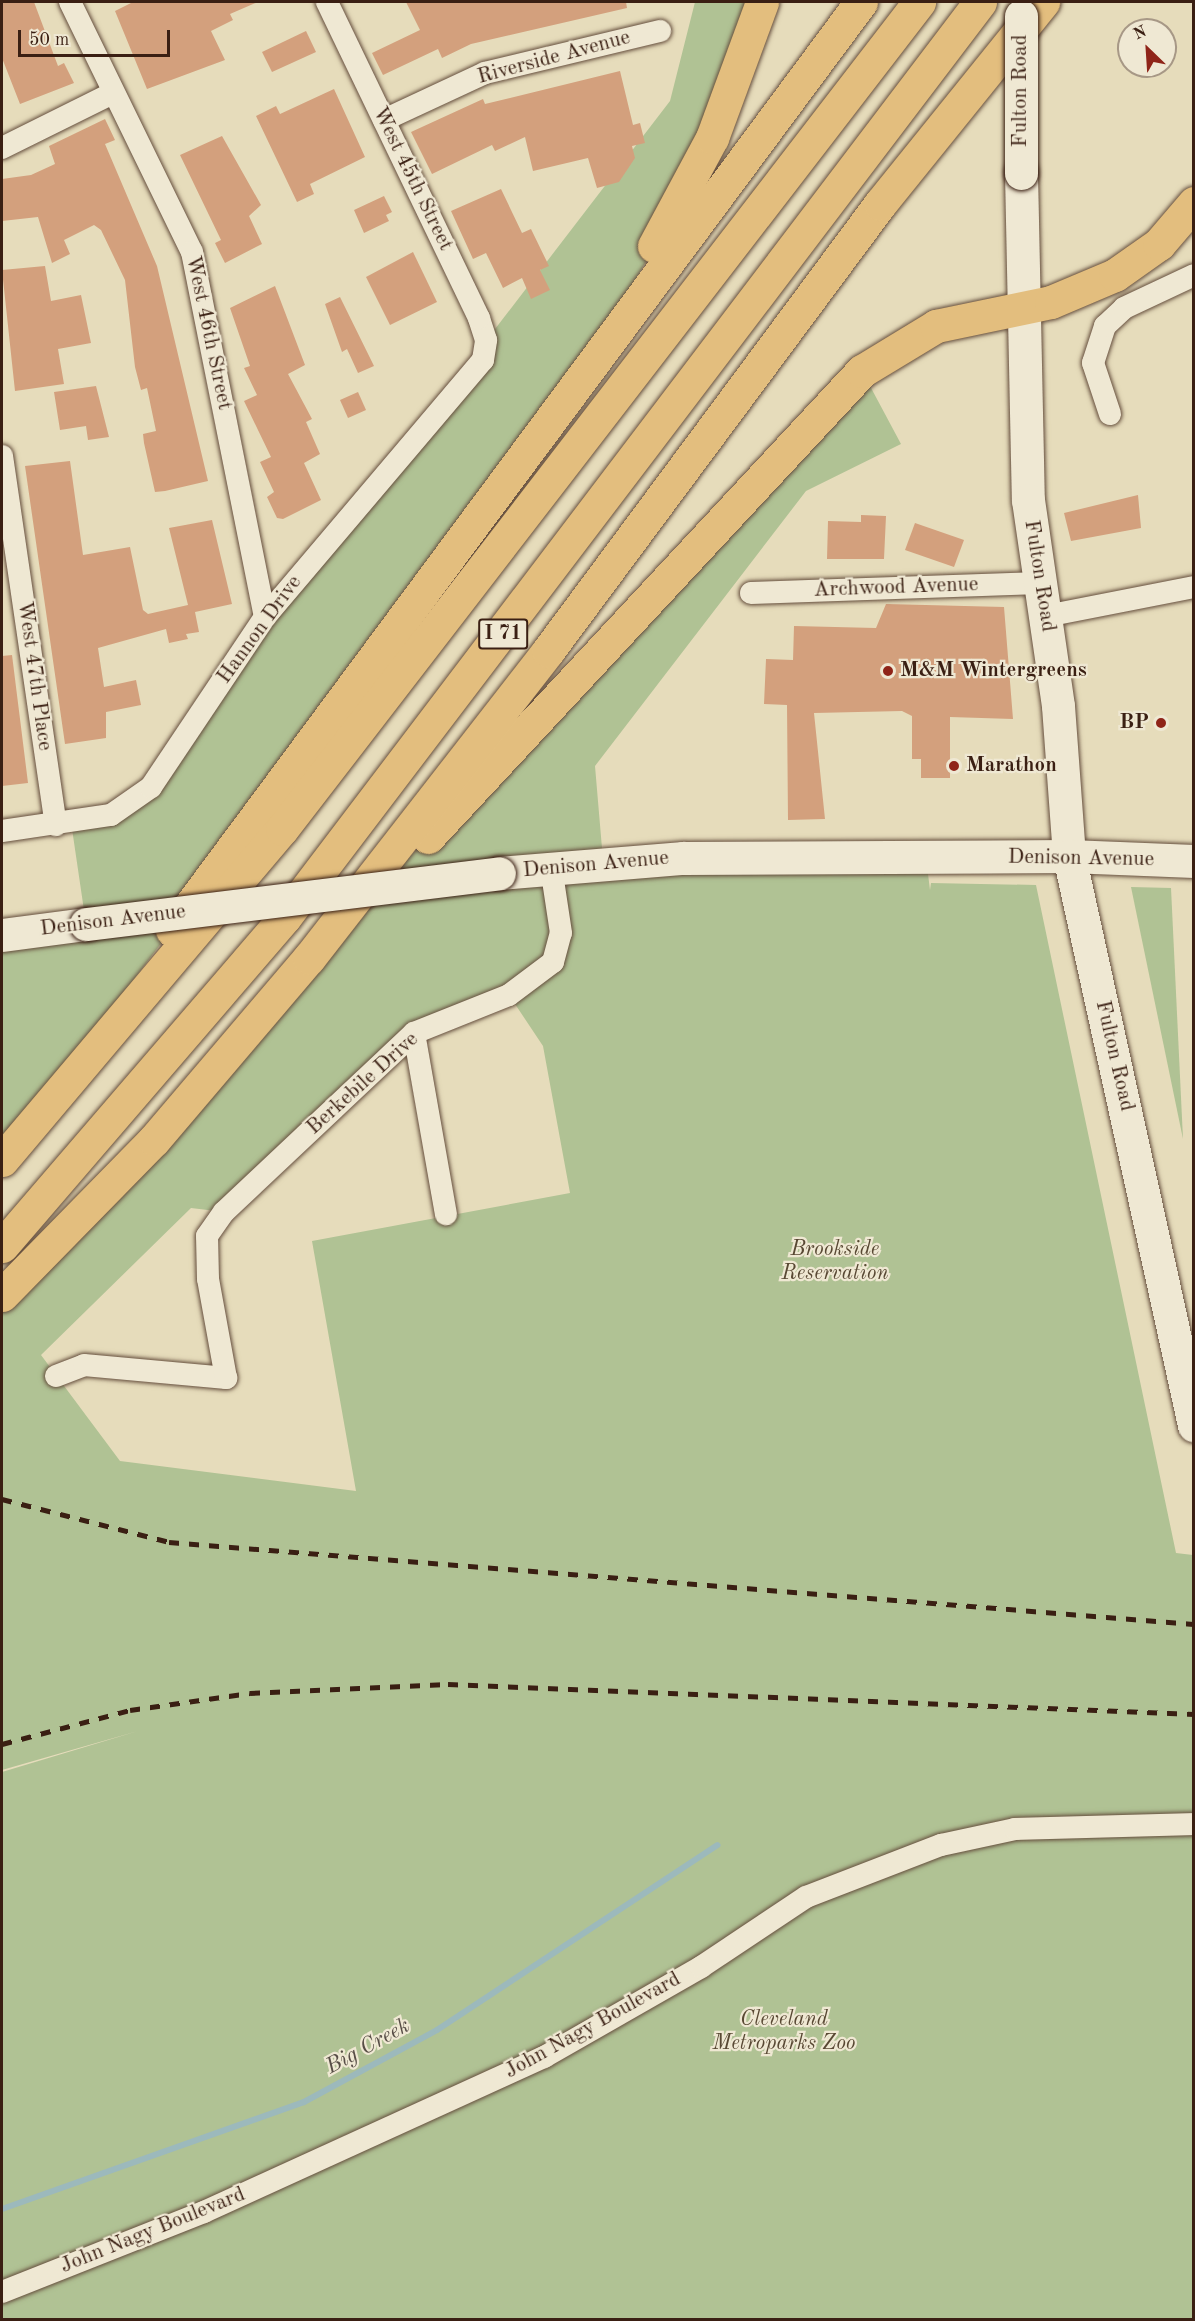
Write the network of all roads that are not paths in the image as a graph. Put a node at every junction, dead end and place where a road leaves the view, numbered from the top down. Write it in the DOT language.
graph roads {
  1 [pos="70,2"];
  2 [pos="327,2"];
  3 [pos="762,2"];
  4 [pos="861,2"];
  5 [pos="919,2"];
  6 [pos="980,2"];
  7 [pos="1021,2"];
  8 [pos="1043,2"];
  9 [pos="660,31"];
  10 [pos="113,93"];
  11 [pos="384,120"];
  12 [pos="2,148"];
  13 [pos="1194,203"];
  14 [pos="1194,275"];
  15 [pos="1027,308"];
  16 [pos="483,360"];
  17 [pos="1110,414"];
  18 [pos="2,456"];
  19 [pos="489,498"];
  20 [pos="1040,583"];
  21 [pos="1194,587"];
  22 [pos="751,592"];
  23 [pos="1046,616"];
  24 [pos="265,617"];
  25 [pos="56,825"];
  26 [pos="2,831"];
  27 [pos="1069,856"];
  28 [pos="1194,861"];
  29 [pos="551,867"];
  30 [pos="2,934"];
  31 [pos="309,958"];
  32 [pos="414,1033"];
  33 [pos="2,1154"];
  34 [pos="2,1160"];
  35 [pos="446,1214"];
  36 [pos="2,1246"];
  37 [pos="2,1295"];
  38 [pos="56,1376"];
  39 [pos="1194,1425"];
  40 [pos="1194,1824"];
  41 [pos="2,2292"];
  1 -- 10 [label="street, West 46th Street"];
  2 -- 11 [label="street, West 45th Street"];
  3 -- 19 [label="highway"];
  4 -- 19 [label="highway"];
  5 -- 34 [label="highway, I 71"];
  6 -- 36 [label="highway, I 71"];
  7 -- 15 [label="main road, Fulton Road, bridge"];
  8 -- 31 [label="highway"];
  9 -- 11 [label="street, Riverside Avenue"];
  10 -- 12 [label="street"];
  10 -- 24 [label="street, West 46th Street"];
  11 -- 16 [label="street, West 45th Street"];
  13 -- 15 [label="highway"];
  14 -- 17 [label="street"];
  15 -- 20 [label="main road, Fulton Road"];
  15 -- 31 [label="highway"];
  16 -- 24 [label="street, Hannon Drive"];
  18 -- 25 [label="street, West 47th Place"];
  19 -- 33 [label="highway"];
  20 -- 22 [label="street, Archwood Avenue"];
  20 -- 23 [label="main road, Fulton Road"];
  21 -- 23 [label="street"];
  23 -- 27 [label="main road, Fulton Road"];
  24 -- 25 [label="street, Hannon Drive"];
  25 -- 26 [label="street, Hannon Drive"];
  27 -- 28 [label="main road, Denison Avenue"];
  27 -- 29 [label="main road, Denison Avenue"];
  27 -- 39 [label="main road, Fulton Road"];
  29 -- 30 [label="main road, Denison Avenue, bridge"];
  29 -- 32 [label="street, Berkebile Drive"];
  31 -- 37 [label="highway"];
  32 -- 35 [label="street"];
  32 -- 38 [label="street, Berkebile Drive"];
  40 -- 41 [label="street, John Nagy Boulevard"];
}
